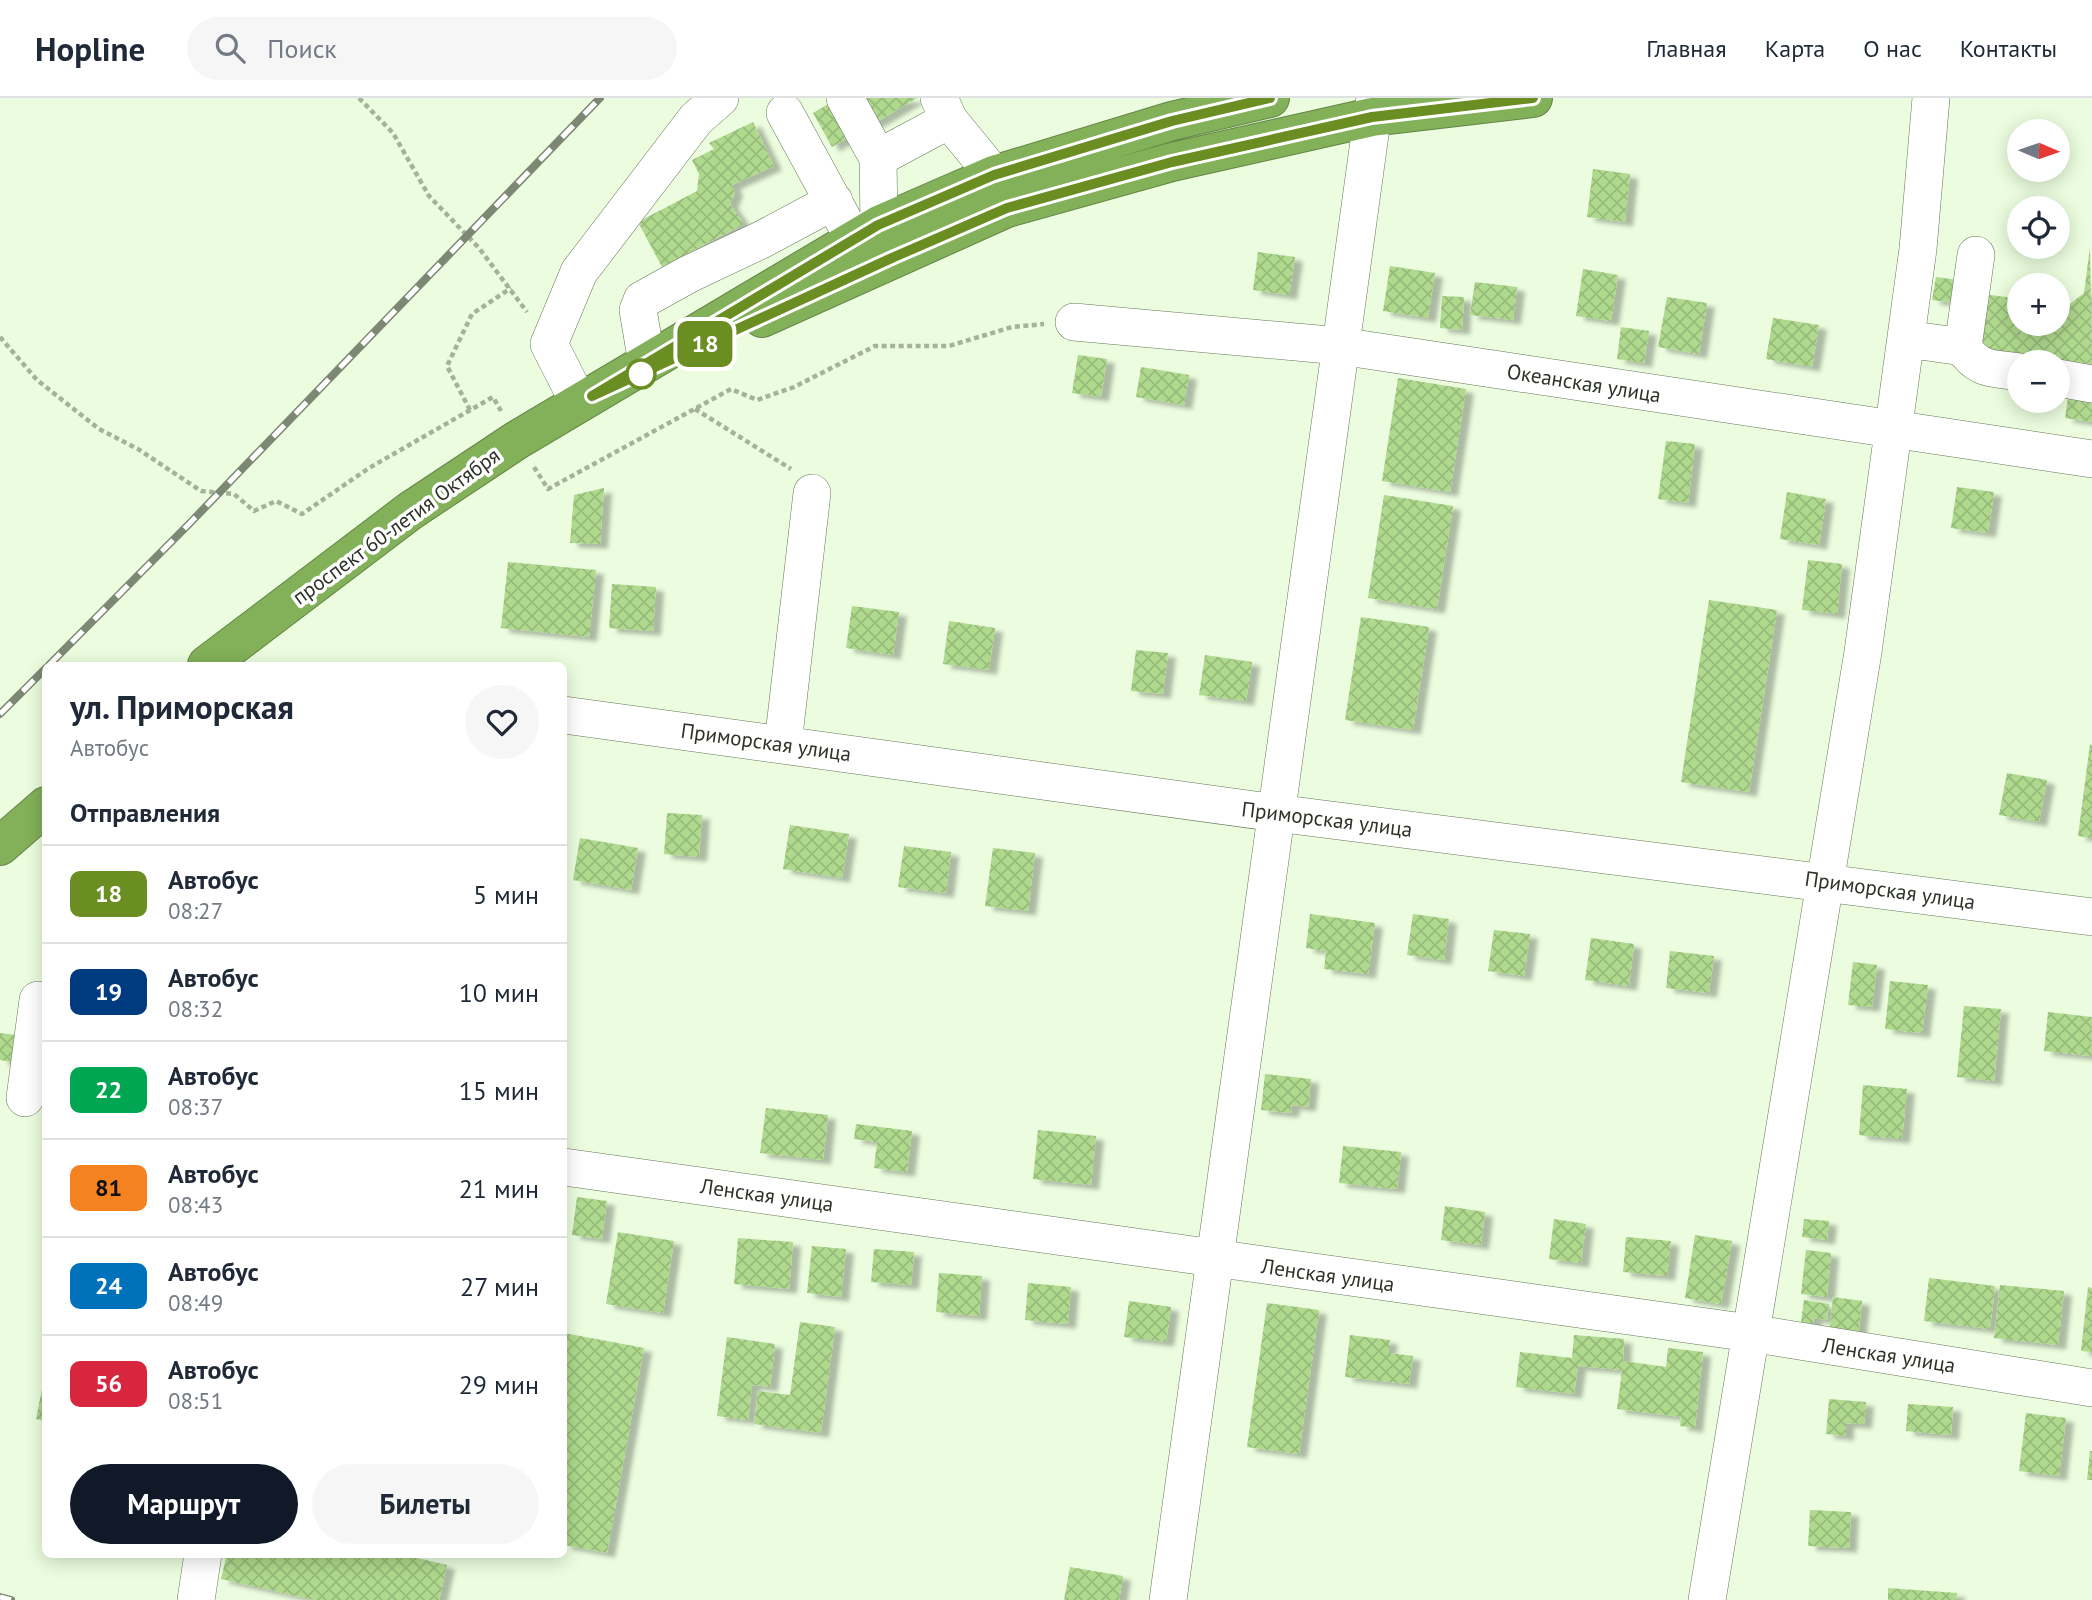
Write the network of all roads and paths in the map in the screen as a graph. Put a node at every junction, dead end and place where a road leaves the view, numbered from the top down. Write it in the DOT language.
graph roads {
  1 [pos="359,98"];
  2 [pos="720,98"];
  3 [pos="845,98"];
  4 [pos="1270,98"];
  5 [pos="1533,98"];
  6 [pos="1931,98"];
  7 [pos="1373,107"];
  8 [pos="944,109"];
  9 [pos="785,113"];
  10 [pos="877,158"];
  11 [pos="994,175"];
  12 [pos="834,201"];
  13 [pos="866,232"];
  14 [pos="1976,255"];
  15 [pos="511,288"];
  16 [pos="1074,322"];
  17 [pos="0,337"];
  18 [pos="1906,339"];
  19 [pos="549,344"];
  20 [pos="1340,346"];
  21 [pos="1963,347"];
  22 [pos="647,363"];
  23 [pos="2007,370"];
  24 [pos="2070,380"];
  25 [pos="2092,384"];
  26 [pos="730,389"];
  27 [pos="586,400"];
  28 [pos="695,409"];
  29 [pos="470,411"];
  30 [pos="1893,430"];
  31 [pos="2092,459"];
  32 [pos="812,494"];
  33 [pos="302,513"];
  34 [pos="211,662"];
  35 [pos="567,715"];
  36 [pos="783,744"];
  37 [pos="42,809"];
  38 [pos="1276,813"];
  39 [pos="0,846"];
  40 [pos="1825,881"];
  41 [pos="2092,917"];
  42 [pos="38,1000"];
  43 [pos="24,1098"];
  44 [pos="567,1167"];
  45 [pos="1214,1259"];
  46 [pos="1750,1333"];
  47 [pos="2092,1388"];
  48 [pos="203,1558"];
  49 [pos="196,1600"];
  50 [pos="1168,1600"];
  51 [pos="1707,1600"];
  1 -- 15 [label="path"];
  2 -- 19 [label="street"];
  3 -- 10 [label="street"];
  4 -- 11 [label="highway, проспект 60-летия Октября"];
  5 -- 7 [label="highway, проспект 60-летия Октября"];
  6 -- 18 [label="street"];
  7 -- 20 [label="street"];
  7 -- 27 [label="highway, проспект 60-летия Октября"];
  8 -- 10 [label="street"];
  8 -- 11 [label="street"];
  9 -- 12 [label="street"];
  10 -- 13 [label="street"];
  11 -- 13 [label="highway, проспект 60-летия Октября"];
  12 -- 13 [label="street"];
  12 -- 22 [label="street"];
  13 -- 22 [label="highway, проспект 60-летия Октября"];
  14 -- 21 [label="street"];
  15 -- 19 [label="path"];
  15 -- 29 [label="path"];
  16 -- 20 [label="street, Океанская улица"];
  16 -- 26 [label="path"];
  17 -- 33 [label="path"];
  18 -- 21 [label="street"];
  18 -- 30 [label="street"];
  19 -- 27 [label="street"];
  20 -- 30 [label="street, Океанская улица"];
  20 -- 38 [label="street"];
  21 -- 23 [label="street"];
  22 -- 27 [label="highway, проспект 60-летия Октября"];
  24 -- 25 [label="street"];
  27 -- 34 [label="highway, проспект 60-летия Октября"];
  28 -- 32 [label="path"];
  30 -- 31 [label="street, Океанская улица"];
  30 -- 40 [label="street"];
  32 -- 36 [label="street"];
  35 -- 36 [label="street, Приморская улица"];
  36 -- 38 [label="street, Приморская улица"];
  37 -- 39 [label="highway"];
  38 -- 40 [label="street, Приморская улица"];
  38 -- 45 [label="street"];
  40 -- 41 [label="street, Приморская улица"];
  40 -- 46 [label="street"];
  42 -- 43 [label="street"];
  44 -- 45 [label="street, Ленская улица"];
  45 -- 46 [label="street, Ленская улица"];
  45 -- 50 [label="street"];
  46 -- 47 [label="street, Ленская улица"];
  46 -- 51 [label="street"];
  48 -- 49 [label="street"];
}
